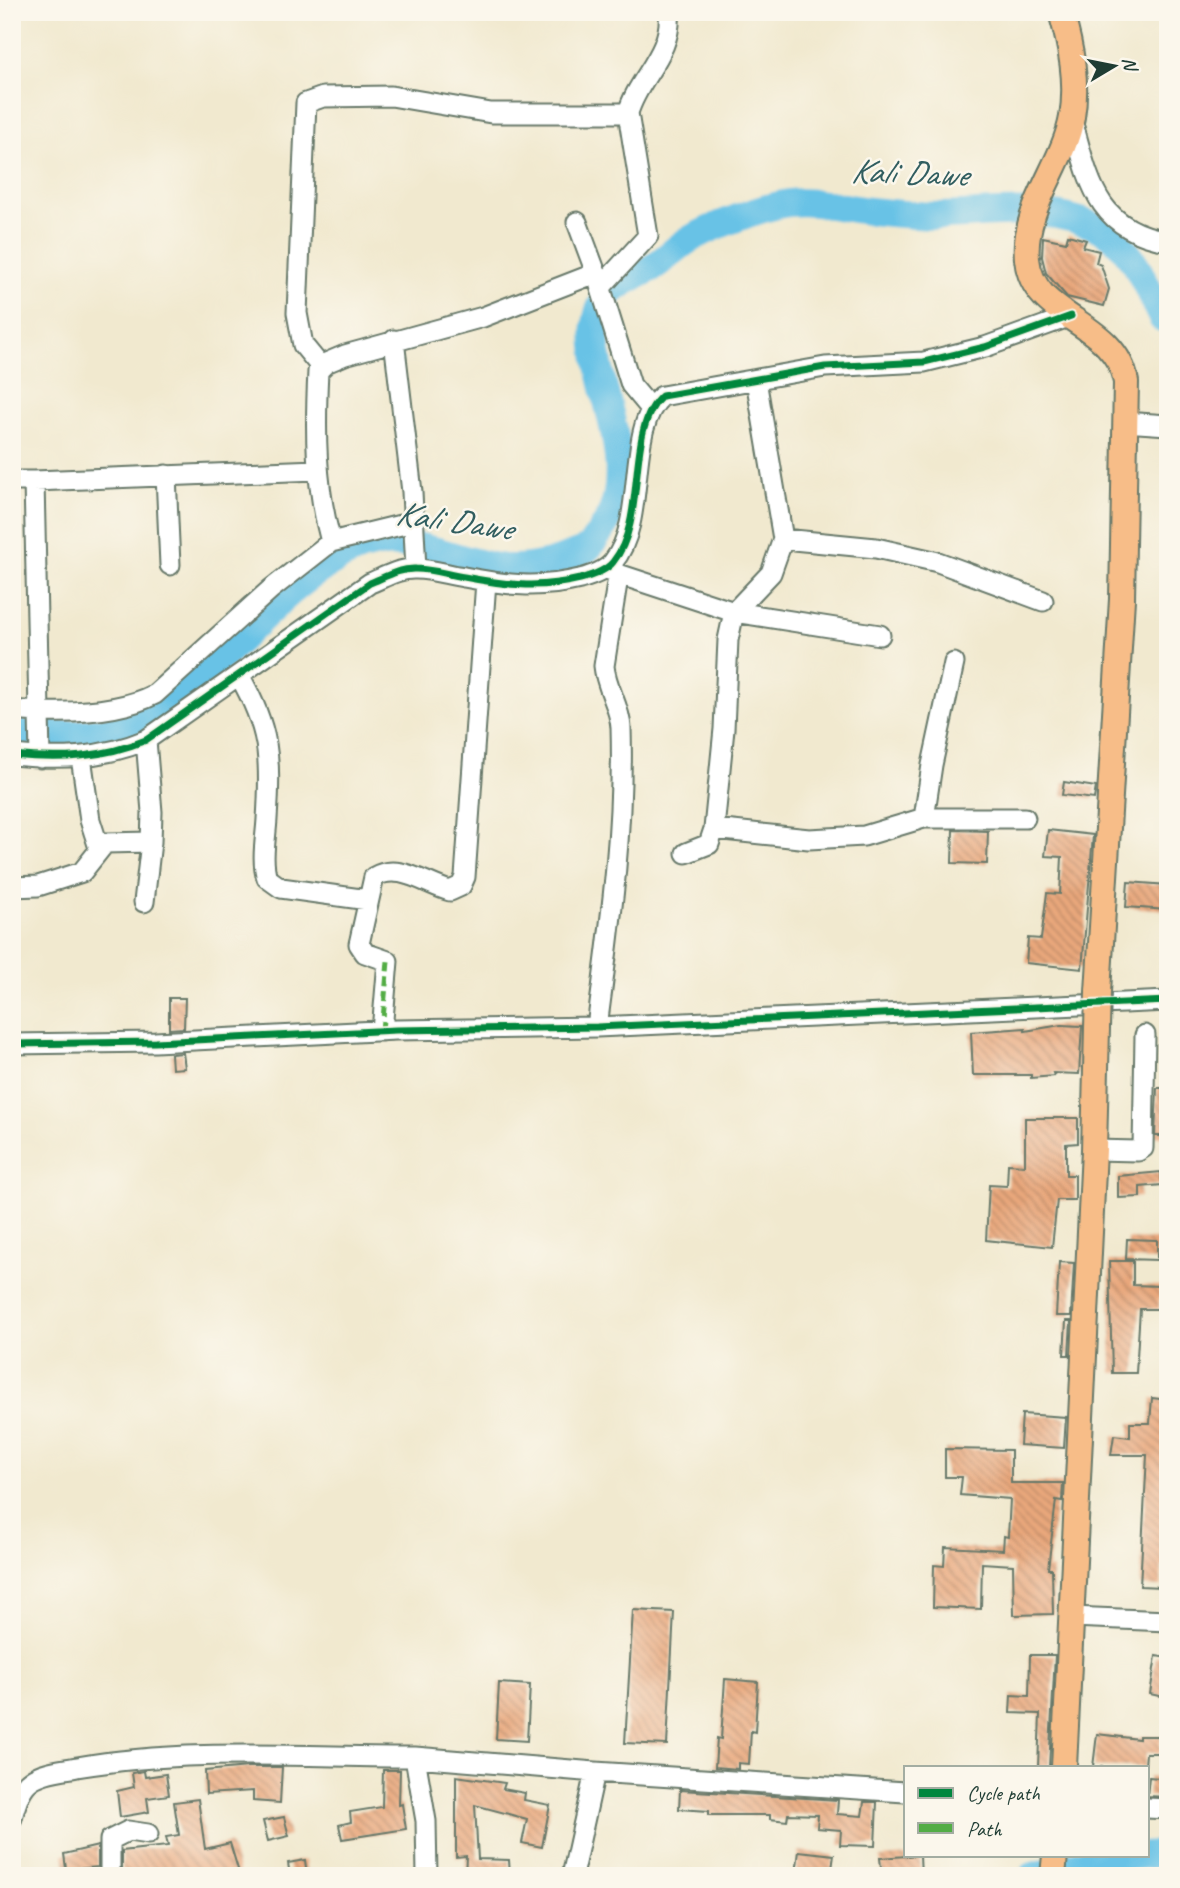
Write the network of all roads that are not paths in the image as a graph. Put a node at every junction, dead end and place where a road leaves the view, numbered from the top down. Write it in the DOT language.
graph roads {
  1 [pos="669,12"];
  2 [pos="1061,12"];
  3 [pos="628,113"];
  4 [pos="1072,120"];
  5 [pos="577,222"];
  6 [pos="1168,242"];
  7 [pos="598,280"];
  8 [pos="1071,316"];
  9 [pos="394,340"];
  10 [pos="321,367"];
  11 [pos="756,380"];
  12 [pos="651,409"];
  13 [pos="1124,422"];
  14 [pos="1168,425"];
  15 [pos="317,470"];
  16 [pos="166,475"];
  17 [pos="12,481"];
  18 [pos="34,481"];
  19 [pos="783,539"];
  20 [pos="331,542"];
  21 [pos="414,545"];
  22 [pos="170,565"];
  23 [pos="611,573"];
  24 [pos="486,581"];
  25 [pos="1043,601"];
  26 [pos="734,612"];
  27 [pos="880,635"];
  28 [pos="954,663"];
  29 [pos="239,675"];
  30 [pos="12,710"];
  31 [pos="41,736"];
  32 [pos="146,740"];
  33 [pos="12,755"];
  34 [pos="81,757"];
  35 [pos="925,818"];
  36 [pos="1026,818"];
  37 [pos="714,829"];
  38 [pos="151,842"];
  39 [pos="99,848"];
  40 [pos="686,853"];
  41 [pos="12,887"];
  42 [pos="368,900"];
  43 [pos="144,902"];
  44 [pos="1168,1001"];
  45 [pos="597,1027"];
  46 [pos="382,1031"];
  47 [pos="1145,1035"];
  48 [pos="12,1044"];
  49 [pos="1094,1150"];
  50 [pos="1071,1616"];
  51 [pos="1168,1621"];
  52 [pos="415,1757"];
  53 [pos="1064,1766"];
  54 [pos="595,1772"];
  55 [pos="904,1792"];
  56 [pos="1148,1808"];
  57 [pos="1168,1809"];
  58 [pos="12,1818"];
  59 [pos="148,1834"];
  60 [pos="1055,1856"];
  61 [pos="110,1876"];
  62 [pos="427,1876"];
  63 [pos="572,1876"];
  64 [pos="1053,1876"];
  1 -- 3 [label="street"];
  2 -- 4 [label="main road"];
  3 -- 7 [label="street"];
  3 -- 10 [label="street"];
  4 -- 6 [label="street"];
  4 -- 8 [label="main road"];
  5 -- 7 [label="street"];
  7 -- 9 [label="street"];
  7 -- 12 [label="street"];
  8 -- 11 [label="street"];
  8 -- 13 [label="main road"];
  9 -- 10 [label="street"];
  9 -- 21 [label="street"];
  10 -- 15 [label="street"];
  11 -- 12 [label="street"];
  11 -- 19 [label="street"];
  12 -- 23 [label="street"];
  13 -- 14 [label="street"];
  13 -- 49 [label="main road, bridge"];
  15 -- 16 [label="street"];
  15 -- 20 [label="street"];
  16 -- 18 [label="street"];
  16 -- 22 [label="street"];
  17 -- 18 [label="street"];
  18 -- 31 [label="street"];
  19 -- 25 [label="street"];
  19 -- 26 [label="street"];
  20 -- 21 [label="street"];
  20 -- 31 [label="street"];
  21 -- 24 [label="street"];
  21 -- 29 [label="street"];
  23 -- 24 [label="street"];
  23 -- 26 [label="street"];
  23 -- 45 [label="street"];
  24 -- 42 [label="street"];
  26 -- 27 [label="street"];
  26 -- 37 [label="street"];
  28 -- 35 [label="street"];
  29 -- 32 [label="street"];
  29 -- 42 [label="street"];
  30 -- 31 [label="street"];
  31 -- 33 [label="street"];
  31 -- 34 [label="street"];
  32 -- 34 [label="street"];
  32 -- 38 [label="street"];
  34 -- 39 [label="street"];
  35 -- 36 [label="street"];
  35 -- 37 [label="street"];
  37 -- 40 [label="street"];
  38 -- 39 [label="street"];
  38 -- 43 [label="street"];
  39 -- 41 [label="street"];
  42 -- 46 [label="street"];
  44 -- 45 [label="street"];
  45 -- 46 [label="street"];
  46 -- 48 [label="street"];
  47 -- 49 [label="street"];
  49 -- 50 [label="main road"];
  50 -- 51 [label="street"];
  50 -- 53 [label="main road"];
  52 -- 54 [label="street"];
  52 -- 58 [label="street"];
  52 -- 62 [label="street"];
  54 -- 55 [label="street"];
  54 -- 63 [label="street"];
  56 -- 57 [label="street"];
  59 -- 61 [label="street"];
  60 -- 64 [label="main road"];
}
